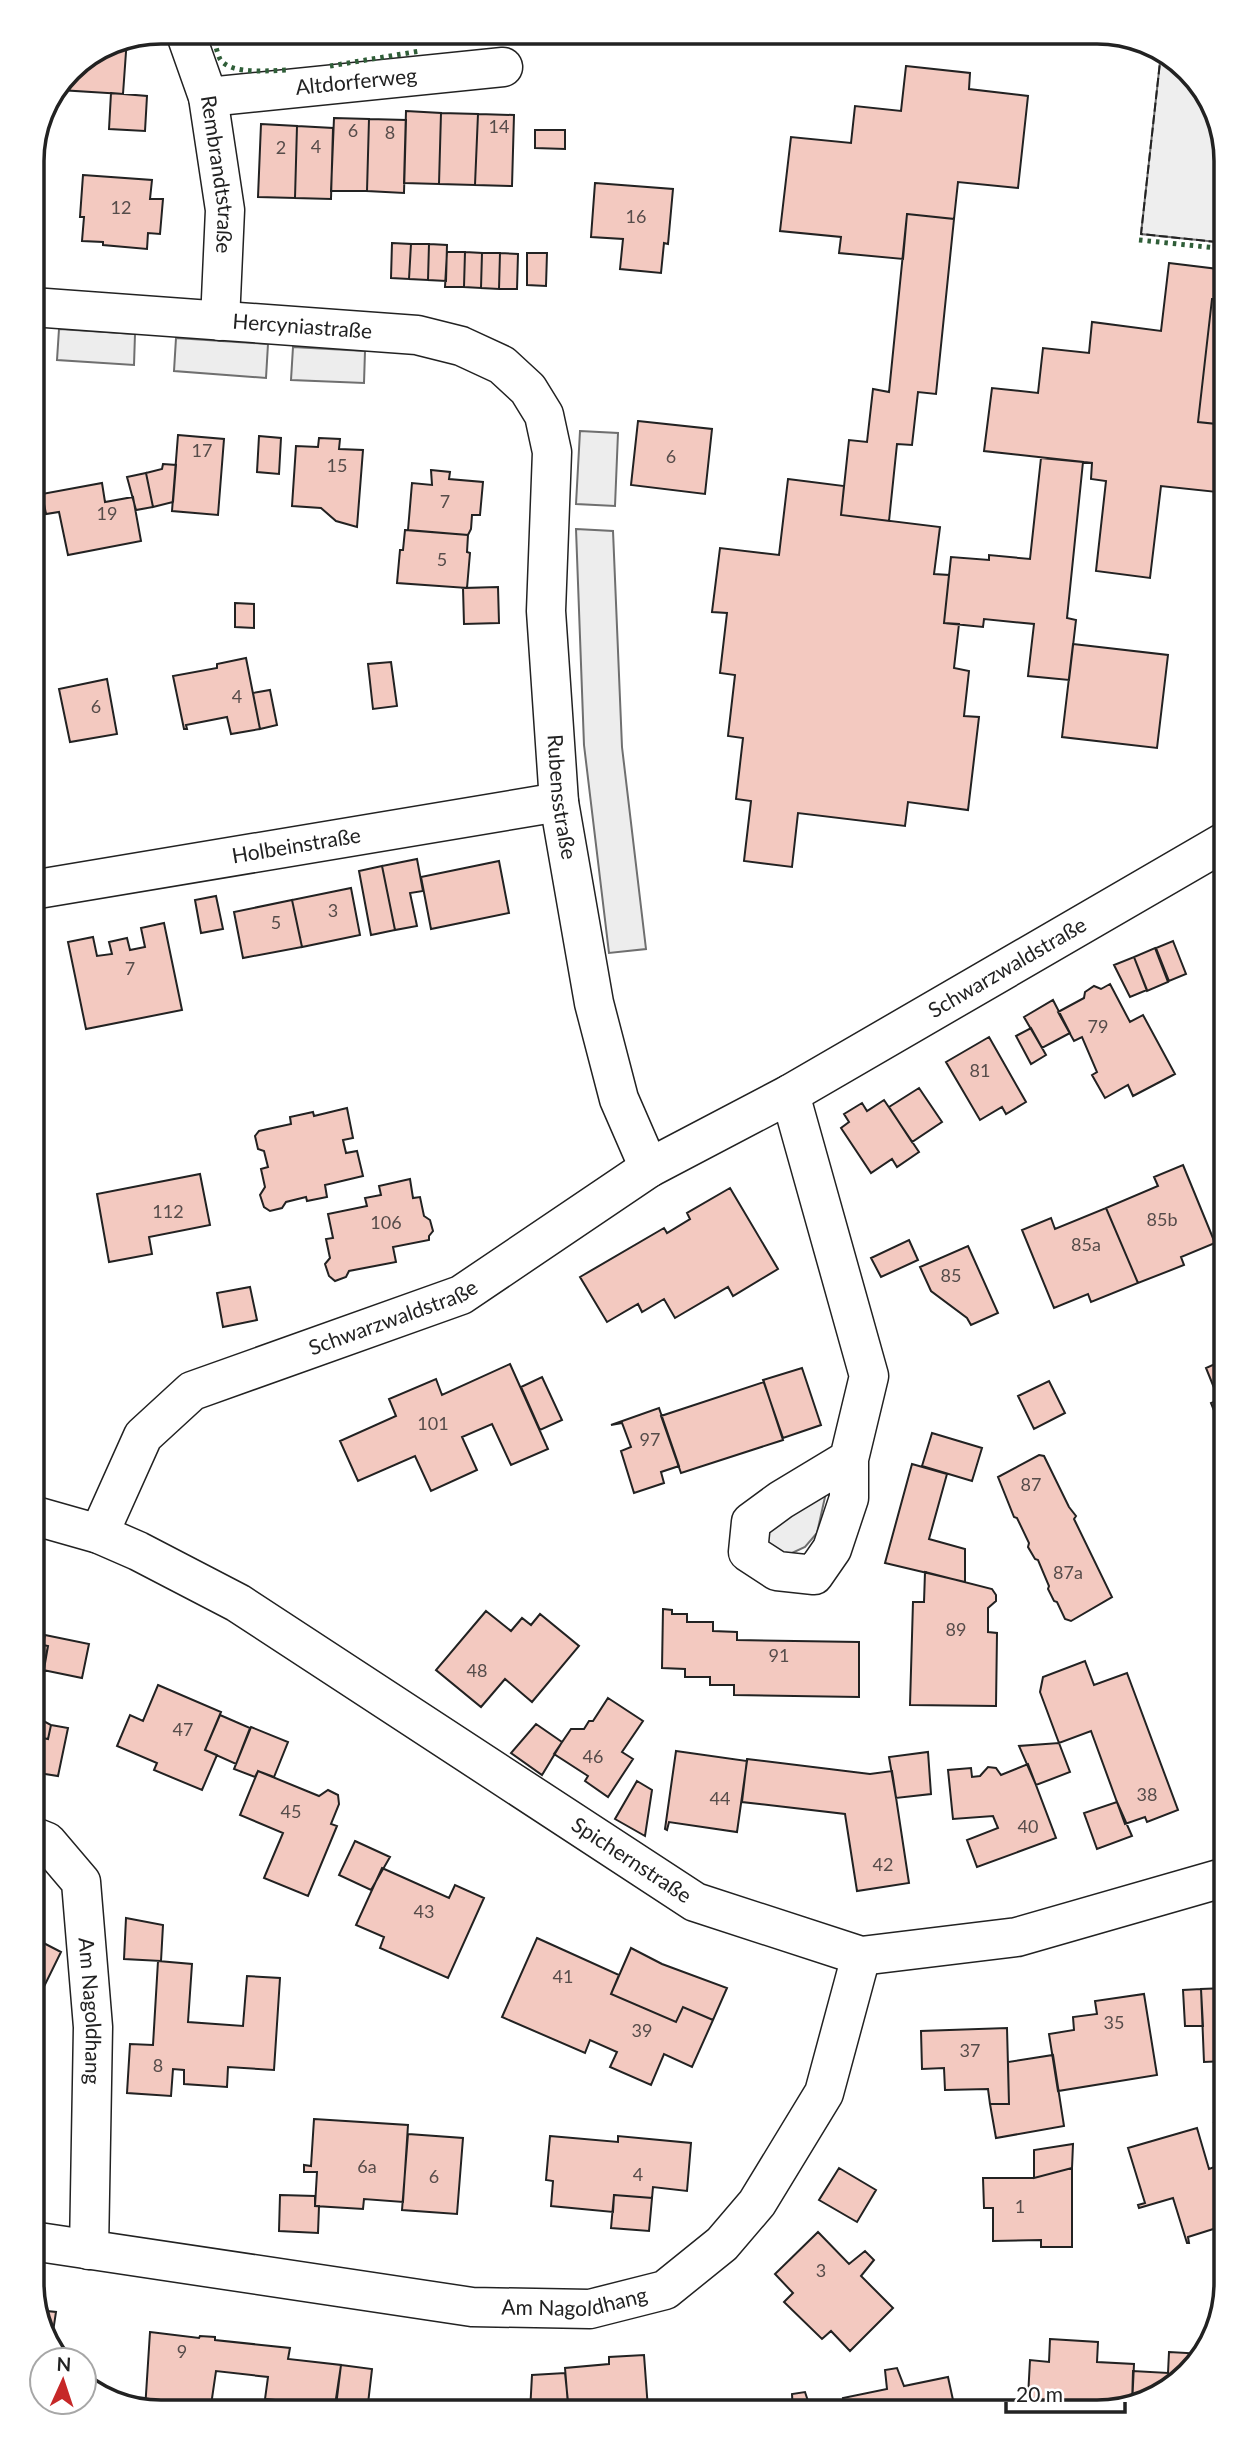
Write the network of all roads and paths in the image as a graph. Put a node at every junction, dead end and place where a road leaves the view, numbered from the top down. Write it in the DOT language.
graph roads {
  1 [pos="189,44"];
  2 [pos="503,67"];
  3 [pos="208,97"];
  4 [pos="44,308"];
  5 [pos="220,321"];
  6 [pos="544,415"];
  7 [pos="559,802"];
  8 [pos="1214,849"];
  9 [pos="44,888"];
  10 [pos="790,1094"];
  11 [pos="649,1168"];
  12 [pos="849,1459"];
  13 [pos="44,1518"];
  14 [pos="99,1534"];
  15 [pos="44,1841"];
  16 [pos="1214,1881"];
  17 [pos="861,1955"];
  18 [pos="44,2243"];
  19 [pos="89,2250"];
  1 -- 3 [label="street, Rembrandtstraße"];
  2 -- 3 [label="street, Altdorferweg"];
  3 -- 5 [label="street, Rembrandtstraße"];
  4 -- 5 [label="street, Hercyniastraße"];
  5 -- 6 [label="street, Hercyniastraße"];
  6 -- 7 [label="street, Rubensstraße"];
  7 -- 9 [label="street, Holbeinstraße"];
  7 -- 11 [label="street, Rubensstraße"];
  8 -- 10 [label="street, Schwarzwaldstraße"];
  10 -- 11 [label="street, Schwarzwaldstraße"];
  10 -- 12 [label="street"];
  11 -- 14 [label="street, Schwarzwaldstraße"];
  13 -- 14 [label="street"];
  14 -- 17 [label="street, Spichernstraße"];
  15 -- 19 [label="street, Am Nagoldhang"];
  16 -- 17 [label="street, Spichernstraße"];
  17 -- 19 [label="street, Am Nagoldhang"];
  18 -- 19 [label="street, Am Nagoldhang"];
}
